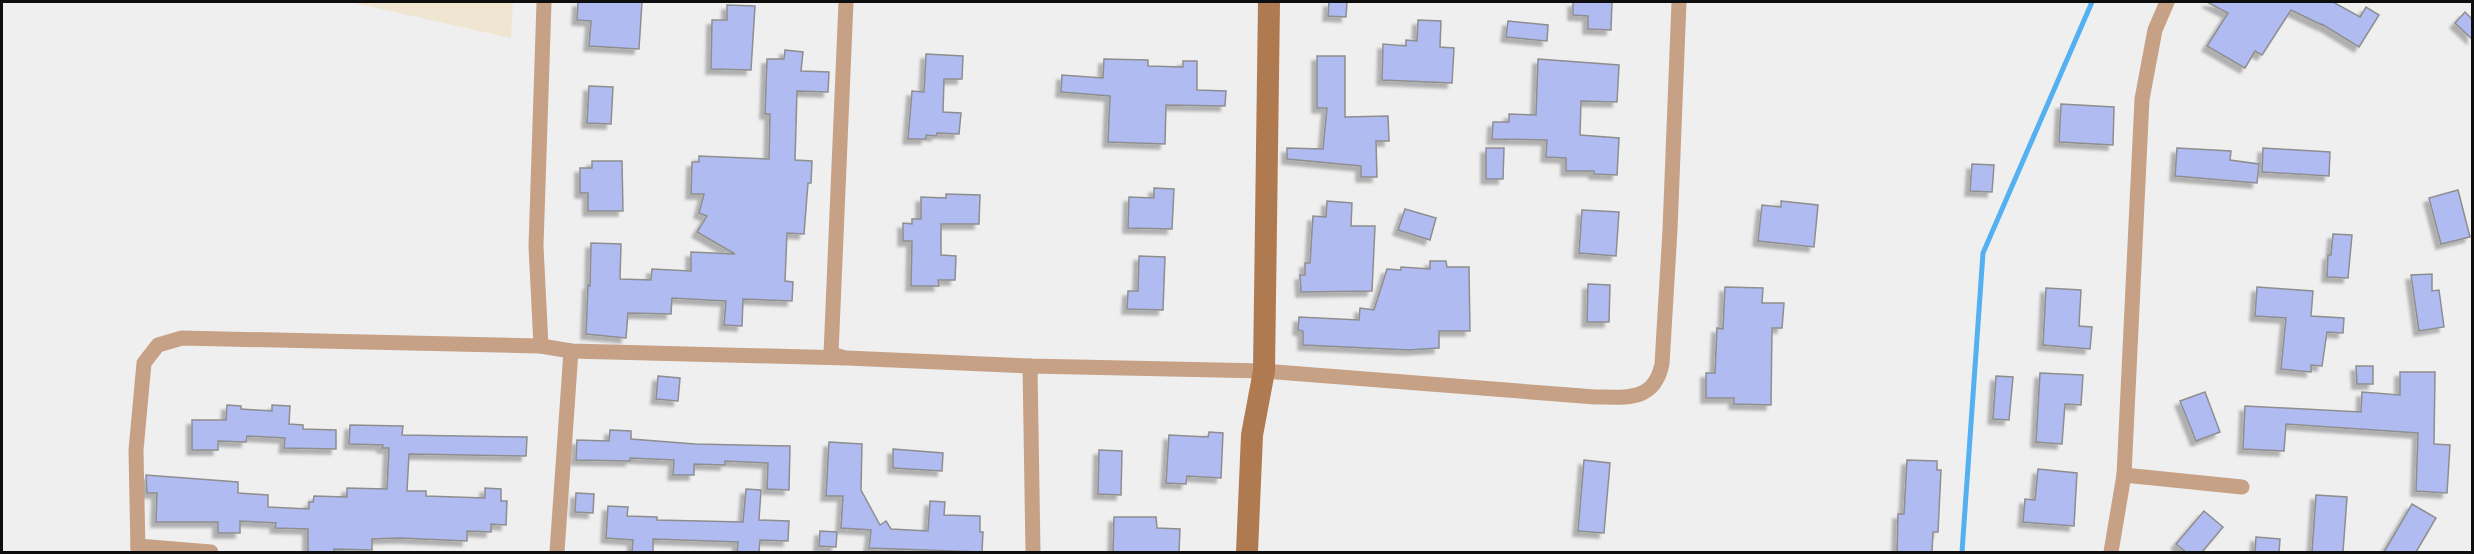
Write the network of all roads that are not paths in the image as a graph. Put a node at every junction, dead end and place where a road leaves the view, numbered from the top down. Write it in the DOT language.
graph roads {
  1 [pos="544,2"];
  2 [pos="846,2"];
  3 [pos="1269,2"];
  4 [pos="1679,2"];
  5 [pos="2167,2"];
  6 [pos="541,346"];
  7 [pos="572,351"];
  8 [pos="848,358"];
  9 [pos="1030,366"];
  10 [pos="1264,371"];
  11 [pos="2124,475"];
  12 [pos="2242,487"];
  13 [pos="138,549"];
  14 [pos="211,552"];
  15 [pos="557,552"];
  16 [pos="1033,552"];
  17 [pos="1247,552"];
  18 [pos="2111,552"];
  1 -- 6 [label="street"];
  2 -- 8 [label="street"];
  3 -- 10 [label="street"];
  4 -- 10 [label="street"];
  5 -- 11 [label="street"];
  6 -- 7 [label="street"];
  6 -- 13 [label="street"];
  7 -- 8 [label="street"];
  7 -- 15 [label="street"];
  8 -- 9 [label="street"];
  9 -- 10 [label="street"];
  9 -- 16 [label="street"];
  10 -- 17 [label="street"];
  11 -- 12 [label="street"];
  11 -- 18 [label="street"];
  13 -- 14 [label="street"];
}
